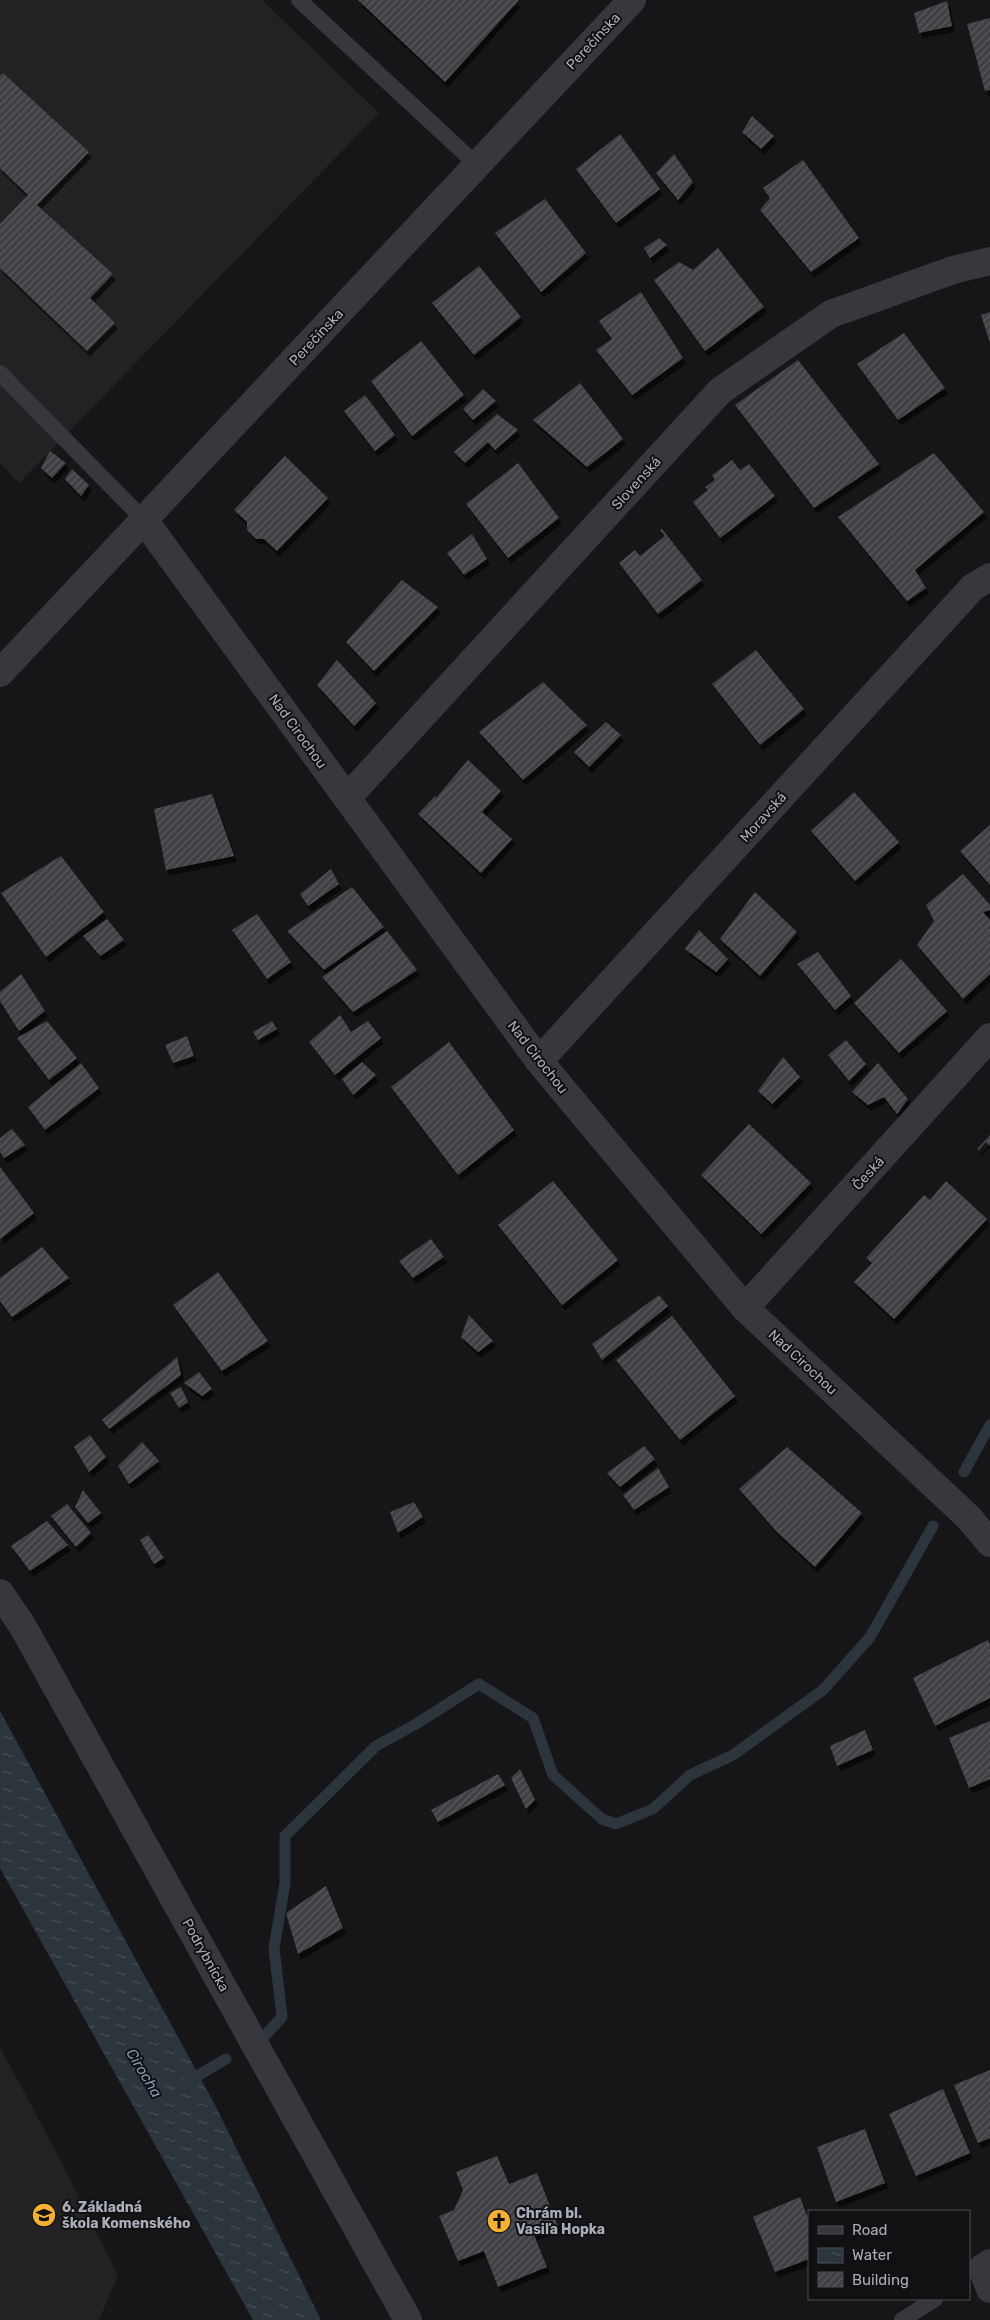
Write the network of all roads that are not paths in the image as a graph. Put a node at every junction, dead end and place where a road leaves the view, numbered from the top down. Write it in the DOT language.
graph roads {
  1 [pos="299,0"];
  2 [pos="632,0"];
  3 [pos="477,165"];
  4 [pos="990,261"];
  5 [pos="0,373"];
  6 [pos="144,520"];
  7 [pos="990,577"];
  8 [pos="0,674"];
  9 [pos="347,798"];
  10 [pos="990,1037"];
  11 [pos="539,1061"];
  12 [pos="745,1308"];
  13 [pos="990,1543"];
  14 [pos="0,1593"];
  15 [pos="933,2300"];
  16 [pos="408,2320"];
  17 [pos="902,2320"];
  1 -- 3 [label="lane"];
  2 -- 3 [label="street, Perečínska"];
  3 -- 6 [label="street, Perečínska"];
  4 -- 9 [label="street, Slovenská"];
  5 -- 6 [label="lane"];
  6 -- 8 [label="street, Perečínska"];
  6 -- 9 [label="street, Nad Cirochou"];
  7 -- 11 [label="street, Moravská"];
  9 -- 11 [label="street, Nad Cirochou"];
  10 -- 12 [label="street, Česká"];
  11 -- 12 [label="street, Nad Cirochou"];
  12 -- 13 [label="street, Nad Cirochou"];
  14 -- 16 [label="street, Podrybnícka"];
  15 -- 17 [label="lane"];
}
